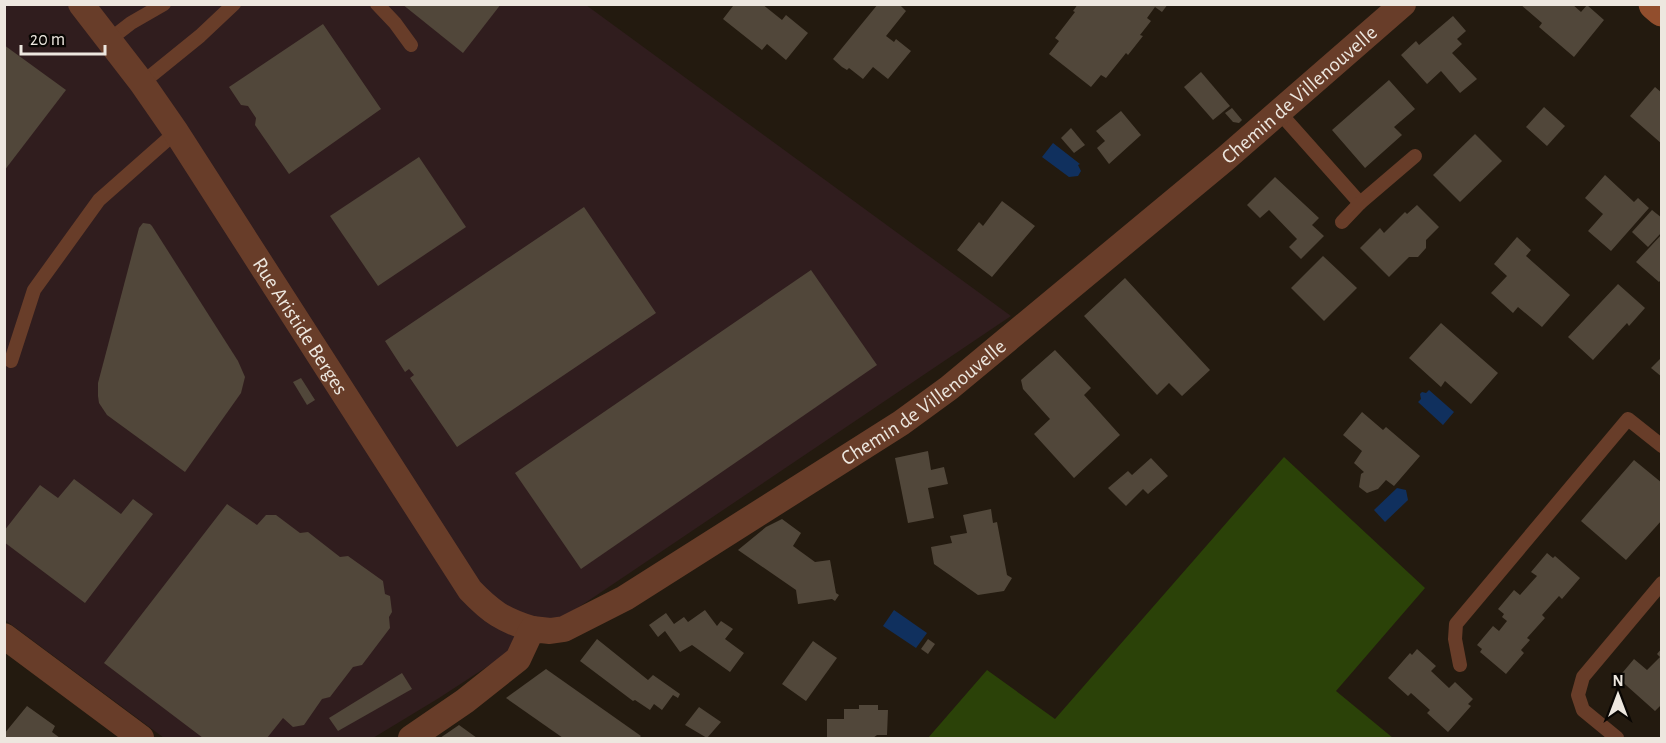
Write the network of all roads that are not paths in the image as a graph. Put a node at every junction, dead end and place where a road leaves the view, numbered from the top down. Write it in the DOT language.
graph roads {
  1 [pos="81,4"];
  2 [pos="234,4"];
  3 [pos="377,4"];
  4 [pos="1403,4"];
  5 [pos="1655,4"];
  6 [pos="156,6"];
  7 [pos="1662,10"];
  8 [pos="109,40"];
  9 [pos="411,45"];
  10 [pos="142,83"];
  11 [pos="1279,112"];
  12 [pos="176,132"];
  13 [pos="1416,156"];
  14 [pos="1360,203"];
  15 [pos="1342,222"];
  16 [pos="11,361"];
  17 [pos="1662,446"];
  18 [pos="1662,583"];
  19 [pos="532,629"];
  20 [pos="4,636"];
  21 [pos="1460,665"];
  22 [pos="141,738"];
  23 [pos="411,738"];
  24 [pos="1617,738"];
  1 -- 8 [label="street, Rue Aristide Berges"];
  2 -- 10 [label="lane"];
  3 -- 9 [label="lane"];
  4 -- 11 [label="street, Chemin de Villenouvelle"];
  5 -- 7 [label="main road"];
  6 -- 8 [label="lane"];
  8 -- 10 [label="street, Rue Aristide Berges"];
  10 -- 12 [label="street, Rue Aristide Berges"];
  11 -- 14 [label="lane"];
  11 -- 19 [label="street, Chemin de Villenouvelle"];
  12 -- 16 [label="lane"];
  12 -- 19 [label="street, Rue Aristide Berges"];
  13 -- 14 [label="lane"];
  14 -- 15 [label="lane"];
  17 -- 21 [label="lane"];
  18 -- 24 [label="lane"];
  19 -- 23 [label="street"];
  20 -- 22 [label="street"];
}
